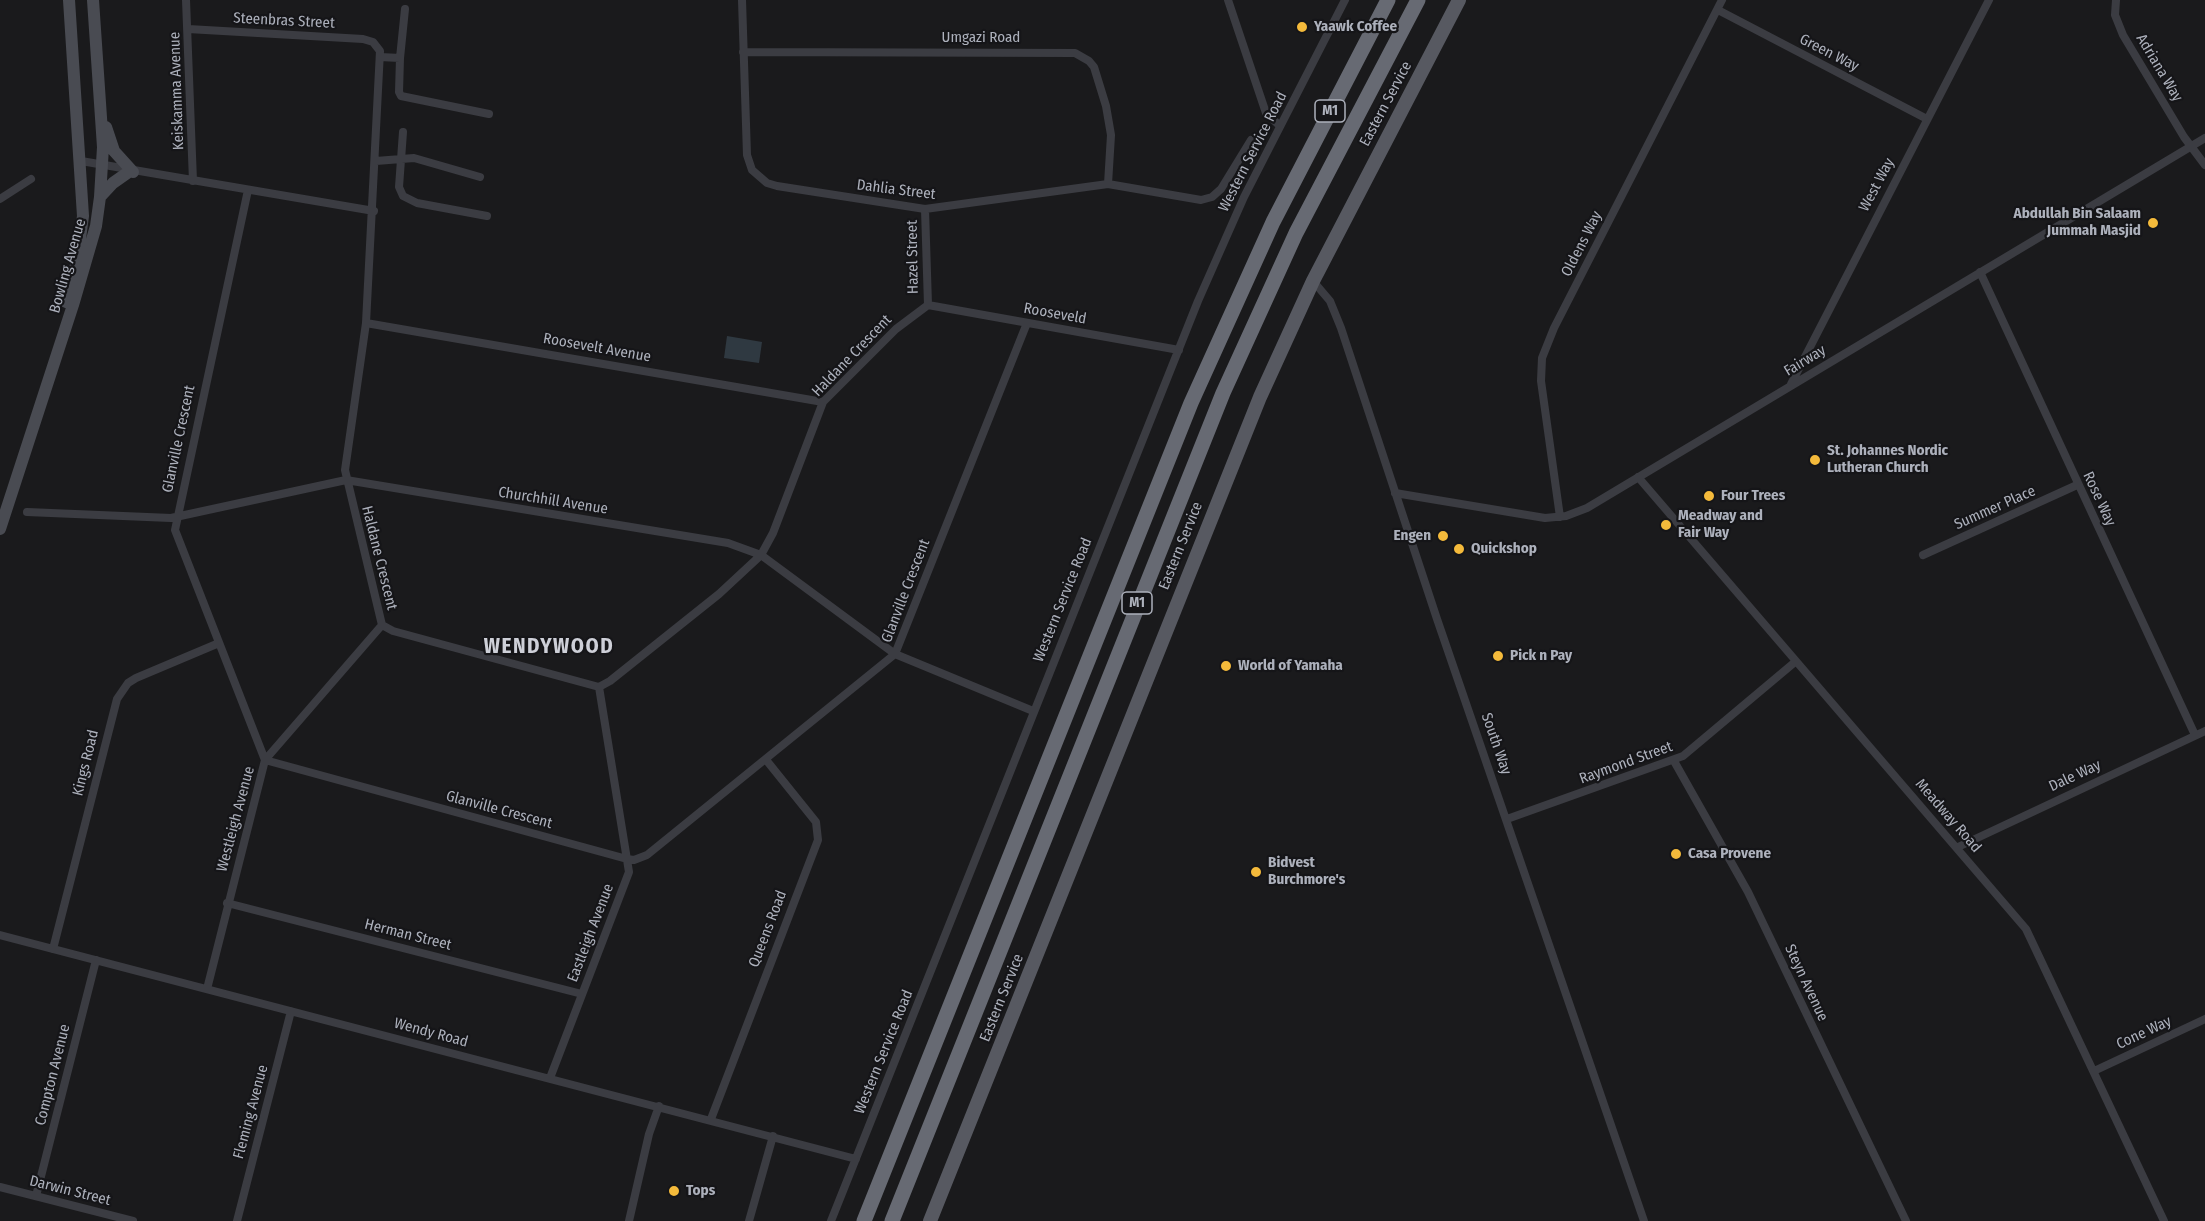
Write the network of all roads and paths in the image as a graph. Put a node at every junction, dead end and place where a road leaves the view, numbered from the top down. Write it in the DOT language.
graph roads {
  1 [pos="69,0"];
  2 [pos="93,0"];
  3 [pos="186,0"];
  4 [pos="742,0"];
  5 [pos="1228,0"];
  6 [pos="1345,0"];
  7 [pos="1388,0"];
  8 [pos="1418,0"];
  9 [pos="1459,0"];
  10 [pos="1722,0"];
  11 [pos="1989,0"];
  12 [pos="2116,0"];
  13 [pos="405,9"];
  14 [pos="1718,10"];
  15 [pos="188,29"];
  16 [pos="376,45"];
  17 [pos="742,52"];
  18 [pos="380,57"];
  19 [pos="400,58"];
  20 [pos="489,114"];
  21 [pos="102,115"];
  22 [pos="1928,119"];
  23 [pos="1280,126"];
  24 [pos="403,132"];
  25 [pos="2205,138"];
  26 [pos="1251,140"];
  27 [pos="2192,146"];
  28 [pos="401,158"];
  29 [pos="81,161"];
  30 [pos="376,161"];
  31 [pos="102,165"];
  32 [pos="2205,165"];
  33 [pos="131,171"];
  34 [pos="480,177"];
  35 [pos="31,179"];
  36 [pos="193,181"];
  37 [pos="1108,184"];
  38 [pos="248,190"];
  39 [pos="100,197"];
  40 [pos="0,199"];
  41 [pos="925,209"];
  42 [pos="374,211"];
  43 [pos="487,216"];
  44 [pos="1980,272"];
  45 [pos="1313,281"];
  46 [pos="927,305"];
  47 [pos="366,323"];
  48 [pos="1027,323"];
  49 [pos="1179,350"];
  50 [pos="1791,384"];
  51 [pos="823,402"];
  52 [pos="1638,477"];
  53 [pos="346,480"];
  54 [pos="2077,485"];
  55 [pos="1395,493"];
  56 [pos="0,510"];
  57 [pos="27,512"];
  58 [pos="176,517"];
  59 [pos="1560,517"];
  60 [pos="0,529"];
  61 [pos="761,555"];
  62 [pos="1923,555"];
  63 [pos="382,625"];
  64 [pos="219,643"];
  65 [pos="895,654"];
  66 [pos="1796,662"];
  67 [pos="599,687"];
  68 [pos="1033,711"];
  69 [pos="2205,731"];
  70 [pos="2195,735"];
  71 [pos="266,760"];
  72 [pos="766,760"];
  73 [pos="1674,760"];
  74 [pos="1507,819"];
  75 [pos="1958,847"];
  76 [pos="627,859"];
  77 [pos="227,903"];
  78 [pos="0,935"];
  79 [pos="53,949"];
  80 [pos="96,960"];
  81 [pos="207,989"];
  82 [pos="582,994"];
  83 [pos="291,1011"];
  84 [pos="2205,1019"];
  85 [pos="2094,1071"];
  86 [pos="550,1078"];
  87 [pos="659,1106"];
  88 [pos="711,1119"];
  89 [pos="772,1136"];
  90 [pos="856,1159"];
  91 [pos="0,1187"];
  92 [pos="36,1196"];
  93 [pos="133,1221"];
  94 [pos="237,1221"];
  95 [pos="629,1221"];
  96 [pos="749,1221"];
  97 [pos="831,1221"];
  98 [pos="864,1221"];
  99 [pos="891,1221"];
  100 [pos="930,1221"];
  101 [pos="1644,1221"];
  102 [pos="1906,1221"];
  103 [pos="2164,1221"];
  1 -- 29 [label="main road, Bowling Avenue"];
  2 -- 21 [label="main road, Bowling Avenue"];
  3 -- 15 [label="street, Keiskamma Avenue"];
  4 -- 17 [label="street, Dahlia Street"];
  5 -- 23 [label="street"];
  6 -- 23 [label="street, Western Service Road"];
  7 -- 98 [label="highway, M1"];
  8 -- 99 [label="highway, M1"];
  9 -- 45 [label="main road, Eastern Service"];
  10 -- 14 [label="street, Oldens Way"];
  11 -- 22 [label="street, West Way"];
  12 -- 27 [label="street, Adriana Way"];
  13 -- 19 [label="street"];
  14 -- 22 [label="street, Green Way"];
  14 -- 59 [label="street, Oldens Way"];
  15 -- 16 [label="street, Steenbras Street"];
  15 -- 36 [label="street, Keiskamma Avenue"];
  16 -- 18 [label="street, Haldane Crescent"];
  17 -- 37 [label="street, Umgazi Road"];
  17 -- 41 [label="street, Dahlia Street"];
  18 -- 19 [label="street"];
  18 -- 30 [label="street, Haldane Crescent"];
  19 -- 20 [label="street"];
  21 -- 31 [label="main road, Bowling Avenue"];
  21 -- 33 [label="main road"];
  22 -- 50 [label="street, West Way"];
  23 -- 49 [label="street, Western Service Road"];
  24 -- 28 [label="street"];
  25 -- 27 [label="street, Fairway"];
  26 -- 37 [label="street, Dahlia Street"];
  27 -- 32 [label="street, Adriana Way"];
  27 -- 44 [label="street, Fairway"];
  28 -- 30 [label="street"];
  28 -- 34 [label="street"];
  28 -- 43 [label="street"];
  29 -- 31 [label="street"];
  29 -- 56 [label="main road, Bowling Avenue"];
  30 -- 42 [label="street, Haldane Crescent"];
  31 -- 33 [label="street"];
  31 -- 39 [label="main road, Bowling Avenue"];
  33 -- 36 [label="street"];
  33 -- 39 [label="main road"];
  35 -- 40 [label="street"];
  36 -- 38 [label="street"];
  37 -- 41 [label="street, Dahlia Street"];
  38 -- 42 [label="street"];
  38 -- 58 [label="street, Glanville Crescent"];
  39 -- 60 [label="main road, Bowling Avenue"];
  41 -- 46 [label="street, Hazel Street"];
  42 -- 47 [label="street, Haldane Crescent"];
  44 -- 50 [label="street, Fairway"];
  44 -- 54 [label="street, Rose Way"];
  45 -- 55 [label="street, South Way"];
  45 -- 100 [label="main road, Eastern Service"];
  46 -- 48 [label="street, Rooseveld"];
  46 -- 51 [label="street, Haldane Crescent"];
  47 -- 51 [label="street, Roosevelt Avenue"];
  47 -- 53 [label="street, Haldane Crescent"];
  48 -- 49 [label="street, Rooseveld"];
  48 -- 65 [label="street, Glanville Crescent"];
  49 -- 68 [label="street, Western Service Road"];
  50 -- 52 [label="street, Fairway"];
  51 -- 61 [label="street, Haldane Crescent"];
  52 -- 59 [label="street, Fairway"];
  52 -- 66 [label="street, Meadway Road"];
  53 -- 58 [label="street, Churchhill Avenue"];
  53 -- 61 [label="street, Churchhill Avenue"];
  53 -- 63 [label="street, Haldane Crescent"];
  54 -- 62 [label="street, Summer Place"];
  54 -- 70 [label="street, Rose Way"];
  55 -- 59 [label="street, Fairway"];
  55 -- 74 [label="street, South Way"];
  57 -- 58 [label="street, Churchhill Avenue"];
  58 -- 64 [label="street, Glanville Crescent"];
  61 -- 65 [label="street, Churchhill Avenue"];
  61 -- 67 [label="street, Haldane Crescent"];
  63 -- 67 [label="street, Haldane Crescent"];
  63 -- 71 [label="street, Westleigh Avenue"];
  64 -- 71 [label="street, Glanville Crescent"];
  64 -- 79 [label="street, Kings Road"];
  65 -- 68 [label="street, Churchhill Avenue"];
  65 -- 72 [label="street, Glanville Crescent"];
  66 -- 73 [label="street, Raymond Street"];
  66 -- 75 [label="street, Meadway Road"];
  67 -- 76 [label="street, Eastleigh Avenue"];
  68 -- 90 [label="street, Western Service Road"];
  69 -- 70 [label="street, Dale Way"];
  70 -- 75 [label="street, Dale Way"];
  71 -- 76 [label="street, Glanville Crescent"];
  71 -- 77 [label="street, Westleigh Avenue"];
  72 -- 76 [label="street, Glanville Crescent"];
  72 -- 88 [label="street, Queens Road"];
  73 -- 74 [label="street, Raymond Street"];
  73 -- 102 [label="street, Steyn Avenue"];
  74 -- 101 [label="street, South Way"];
  75 -- 85 [label="street, Meadway Road"];
  76 -- 82 [label="street, Eastleigh Avenue"];
  77 -- 81 [label="street, Westleigh Avenue"];
  77 -- 82 [label="street, Herman Street"];
  78 -- 79 [label="street, Wendy Road"];
  79 -- 80 [label="street, Wendy Road"];
  80 -- 81 [label="street, Wendy Road"];
  80 -- 92 [label="street, Compton Avenue"];
  81 -- 83 [label="street, Wendy Road"];
  82 -- 86 [label="street, Eastleigh Avenue"];
  83 -- 86 [label="street, Wendy Road"];
  83 -- 94 [label="street, Fleming Avenue"];
  84 -- 85 [label="street, Cone Way"];
  85 -- 103 [label="street, Meadway Road"];
  86 -- 87 [label="street, Wendy Road"];
  87 -- 88 [label="street, Wendy Road"];
  87 -- 95 [label="street"];
  88 -- 89 [label="street, Wendy Road"];
  89 -- 90 [label="street, Wendy Road"];
  89 -- 96 [label="street"];
  90 -- 97 [label="street, Western Service Road"];
  91 -- 92 [label="street, Darwin Street"];
  92 -- 93 [label="street, Darwin Street"];
}
